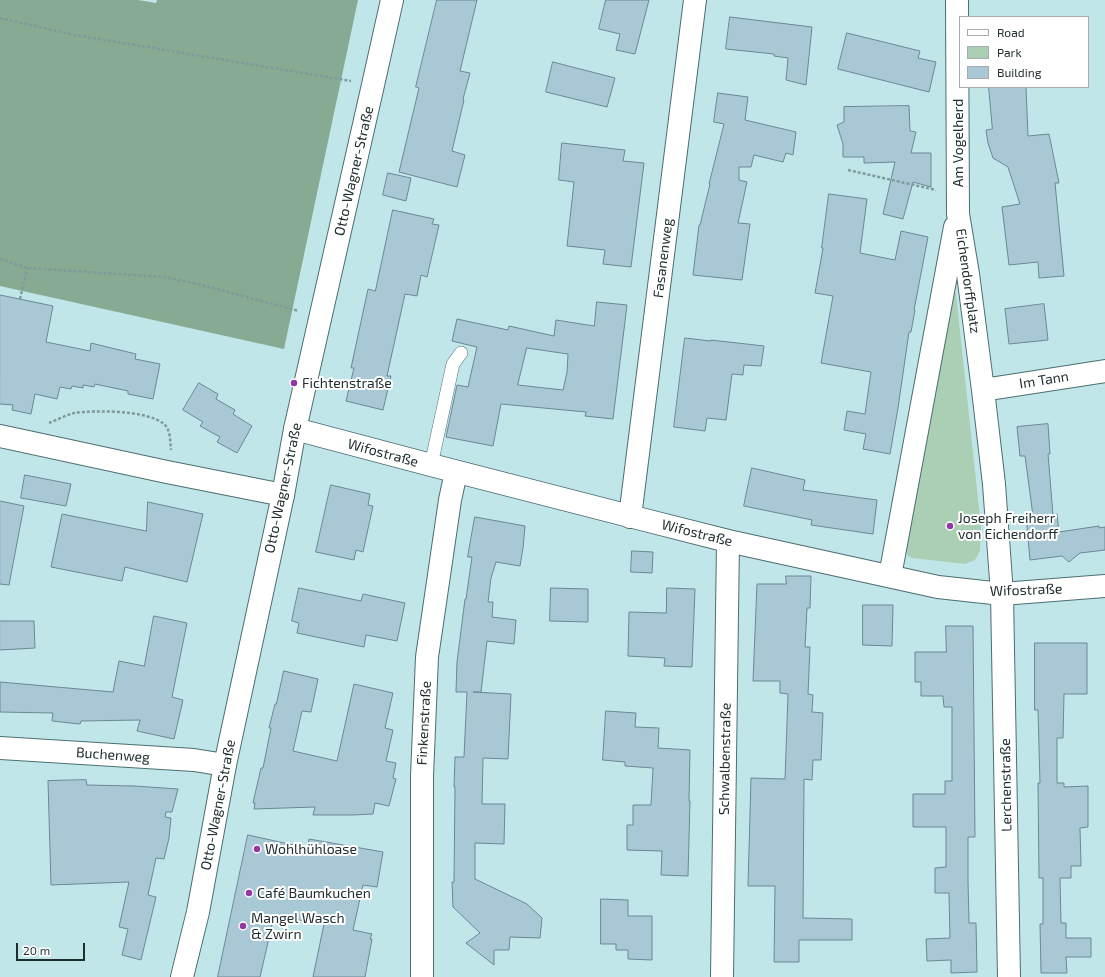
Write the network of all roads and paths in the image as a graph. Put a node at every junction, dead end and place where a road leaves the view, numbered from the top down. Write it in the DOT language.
graph roads {
  1 [pos="392,0"];
  2 [pos="695,0"];
  3 [pos="957,0"];
  4 [pos="0,18"];
  5 [pos="374,84"];
  6 [pos="848,170"];
  7 [pos="958,205"];
  8 [pos="0,259"];
  9 [pos="26,268"];
  10 [pos="20,299"];
  11 [pos="320,317"];
  12 [pos="461,353"];
  13 [pos="1105,371"];
  14 [pos="983,390"];
  15 [pos="295,429"];
  16 [pos="0,436"];
  17 [pos="40,445"];
  18 [pos="431,465"];
  19 [pos="166,472"];
  20 [pos="456,472"];
  21 [pos="283,495"];
  22 [pos="630,517"];
  23 [pos="728,541"];
  24 [pos="890,576"];
  25 [pos="1105,586"];
  26 [pos="1002,594"];
  27 [pos="0,748"];
  28 [pos="225,765"];
  29 [pos="182,977"];
  30 [pos="422,977"];
  31 [pos="722,977"];
  32 [pos="1009,977"];
  1 -- 5 [label="street, Otto-Wagner-Straße"];
  2 -- 22 [label="street, Fasanenweg"];
  3 -- 7 [label="street, Am Vogelherd"];
  4 -- 5 [label="path"];
  5 -- 11 [label="street, Otto-Wagner-Straße"];
  6 -- 7 [label="path"];
  7 -- 14 [label="street, Eichendorffplatz"];
  7 -- 24 [label="street, Eichendorffplatz"];
  8 -- 9 [label="path"];
  9 -- 10 [label="path"];
  9 -- 11 [label="path"];
  11 -- 15 [label="street, Otto-Wagner-Straße"];
  12 -- 18 [label="lane"];
  13 -- 14 [label="street, Im Tann"];
  14 -- 26 [label="street, Eichendorffplatz"];
  15 -- 18 [label="street, Wifostraße"];
  15 -- 21 [label="street, Otto-Wagner-Straße"];
  16 -- 17 [label="street"];
  17 -- 19 [label="street"];
  17 -- 19 [label="path"];
  18 -- 20 [label="street, Wifostraße"];
  19 -- 21 [label="street"];
  20 -- 22 [label="street, Wifostraße"];
  20 -- 30 [label="street, Finkenstraße"];
  21 -- 28 [label="street, Otto-Wagner-Straße"];
  22 -- 23 [label="street, Wifostraße"];
  23 -- 24 [label="street, Wifostraße"];
  23 -- 31 [label="street, Schwalbenstraße"];
  24 -- 26 [label="street, Wifostraße"];
  25 -- 26 [label="street, Wifostraße"];
  26 -- 32 [label="street, Lerchenstraße"];
  27 -- 28 [label="street, Buchenweg"];
  28 -- 29 [label="street, Otto-Wagner-Straße"];
}
